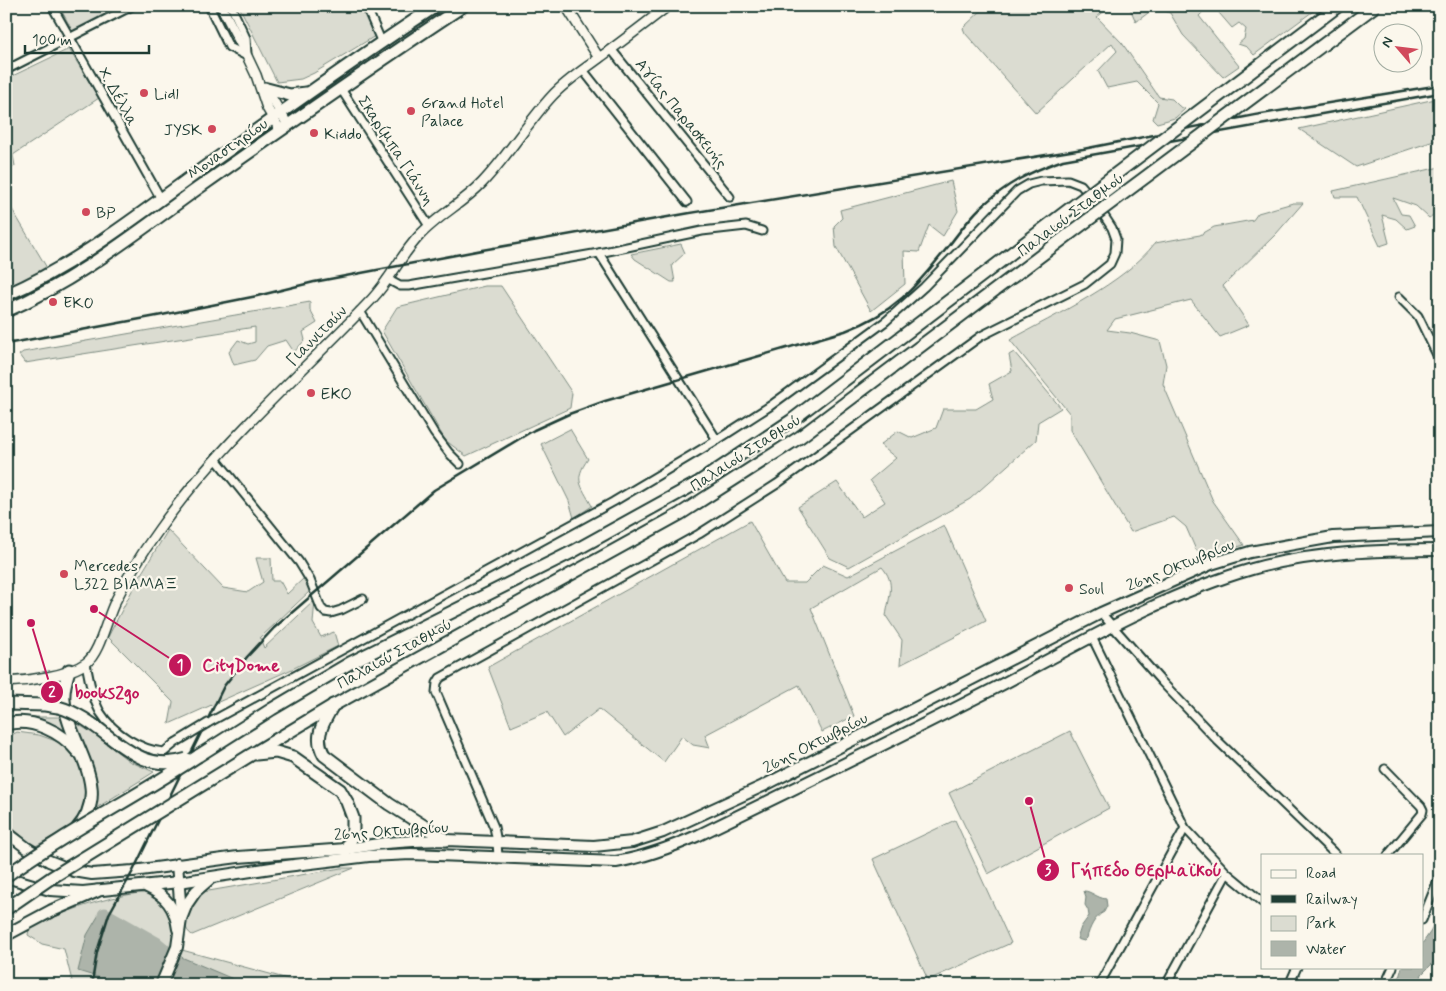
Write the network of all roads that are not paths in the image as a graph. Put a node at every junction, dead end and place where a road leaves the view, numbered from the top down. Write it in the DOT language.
graph roads {
  1 [pos="52,6"];
  2 [pos="132,6"];
  3 [pos="209,6"];
  4 [pos="221,6"];
  5 [pos="231,6"];
  6 [pos="366,6"];
  7 [pos="436,6"];
  8 [pos="463,6"];
  9 [pos="566,6"];
  10 [pos="668,6"];
  11 [pos="1338,6"];
  12 [pos="1375,6"];
  13 [pos="70,38"];
  14 [pos="382,43"];
  15 [pos="611,49"];
  16 [pos="247,56"];
  17 [pos="600,58"];
  18 [pos="6,70"];
  19 [pos="584,70"];
  20 [pos="256,75"];
  21 [pos="267,89"];
  22 [pos="341,89"];
  23 [pos="315,90"];
  24 [pos="277,116"];
  25 [pos="284,128"];
  26 [pos="730,197"];
  27 [pos="160,199"];
  28 [pos="688,202"];
  29 [pos="429,226"];
  30 [pos="762,232"];
  31 [pos="599,253"];
  32 [pos="387,279"];
  33 [pos="6,295"];
  34 [pos="1399,297"];
  35 [pos="6,311"];
  36 [pos="360,311"];
  37 [pos="1440,361"];
  38 [pos="717,440"];
  39 [pos="216,459"];
  40 [pos="460,464"];
  41 [pos="1440,532"];
  42 [pos="1440,550"];
  43 [pos="362,599"];
  44 [pos="1101,613"];
  45 [pos="1113,626"];
  46 [pos="1092,638"];
  47 [pos="86,663"];
  48 [pos="69,670"];
  49 [pos="6,682"];
  50 [pos="6,704"];
  51 [pos="334,705"];
  52 [pos="6,724"];
  53 [pos="198,756"];
  54 [pos="249,756"];
  55 [pos="84,760"];
  56 [pos="1385,769"];
  57 [pos="1185,828"];
  58 [pos="76,830"];
  59 [pos="6,832"];
  60 [pos="446,840"];
  61 [pos="497,842"];
  62 [pos="346,849"];
  63 [pos="1335,854"];
  64 [pos="1389,854"];
  65 [pos="498,857"];
  66 [pos="177,864"];
  67 [pos="1227,873"];
  68 [pos="1440,875"];
  69 [pos="6,876"];
  70 [pos="211,878"];
  71 [pos="179,882"];
  72 [pos="146,886"];
  73 [pos="97,892"];
  74 [pos="1261,901"];
  75 [pos="6,909"];
  76 [pos="1424,915"];
  77 [pos="181,920"];
  78 [pos="6,935"];
  79 [pos="179,935"];
  80 [pos="1297,968"];
  81 [pos="1393,968"];
  82 [pos="161,985"];
  83 [pos="1099,985"];
  84 [pos="1166,985"];
  85 [pos="1289,985"];
  86 [pos="1387,985"];
  1 -- 13 [label="street, Χ. Δέλλα"];
  2 -- 13 [label="street"];
  3 -- 16 [label="street"];
  4 -- 16 [label="street"];
  5 -- 16 [label="street"];
  6 -- 14 [label="street"];
  7 -- 14 [label="main road, Μοναστηρίου"];
  8 -- 22 [label="main road, Μοναστηρίου"];
  9 -- 17 [label="street"];
  10 -- 15 [label="street, Γιαννιτσών"];
  11 -- 53 [label="main road, Παλαιού Σταθμού, bridge"];
  12 -- 51 [label="main road, Παλαιού Σταθμού, bridge"];
  13 -- 18 [label="street"];
  13 -- 27 [label="street, Χ. Δέλλα"];
  14 -- 23 [label="main road, Μοναστηρίου"];
  15 -- 17 [label="street, Γιαννιτσών"];
  15 -- 26 [label="street, Αγίας Παρασκευής"];
  16 -- 20 [label="street"];
  17 -- 19 [label="street, Γιαννιτσών"];
  19 -- 28 [label="street"];
  19 -- 29 [label="street, Γιαννιτσών"];
  20 -- 21 [label="street"];
  20 -- 24 [label="street"];
  21 -- 23 [label="main road"];
  21 -- 24 [label="street"];
  22 -- 25 [label="main road, Μοναστηρίου"];
  22 -- 29 [label="street, Σκαρίμπα Γιάννη"];
  23 -- 24 [label="main road, Μοναστηρίου"];
  24 -- 25 [label="street"];
  24 -- 27 [label="main road, Μοναστηρίου"];
  25 -- 35 [label="main road, Μοναστηρίου"];
  27 -- 33 [label="main road, Μοναστηρίου"];
  29 -- 32 [label="street, Γιαννιτσών"];
  30 -- 31 [label="street"];
  31 -- 32 [label="street"];
  31 -- 38 [label="street"];
  32 -- 36 [label="street, Γιαννιτσών"];
  34 -- 37 [label="street"];
  36 -- 39 [label="street, Γιαννιτσών"];
  36 -- 40 [label="street"];
  38 -- 47 [label="street, bridge"];
  38 -- 61 [label="street"];
  39 -- 43 [label="street"];
  39 -- 47 [label="street, Γιαννιτσών"];
  41 -- 44 [label="main road, 26ης Οκτωβρίου"];
  42 -- 45 [label="main road, 26ης Οκτωβρίου"];
  44 -- 45 [label="street"];
  44 -- 61 [label="main road, 26ης Οκτωβρίου"];
  45 -- 46 [label="main road, 26ης Οκτωβρίου"];
  45 -- 63 [label="street"];
  46 -- 57 [label="street"];
  46 -- 65 [label="main road, 26ης Οκτωβρίου"];
  47 -- 48 [label="street"];
  48 -- 49 [label="street"];
  48 -- 55 [label="main road"];
  50 -- 53 [label="main road, bridge"];
  51 -- 54 [label="main road, Παλαιού Σταθμού"];
  51 -- 60 [label="main road"];
  52 -- 55 [label="main road"];
  53 -- 58 [label="main road, bridge"];
  54 -- 62 [label="main road"];
  54 -- 75 [label="main road, Παλαιού Σταθμού, bridge"];
  55 -- 58 [label="main road"];
  56 -- 64 [label="street"];
  57 -- 67 [label="street"];
  57 -- 83 [label="street"];
  58 -- 69 [label="main road, bridge"];
  59 -- 66 [label="main road, 26ης Οκτωβρίου"];
  60 -- 61 [label="main road, 26ης Οκτωβρίου"];
  60 -- 62 [label="main road, 26ης Οκτωβρίου"];
  61 -- 65 [label="street"];
  62 -- 66 [label="main road, 26ης Οκτωβρίου"];
  65 -- 70 [label="main road, 26ης Οκτωβρίου"];
  66 -- 71 [label="main road"];
  67 -- 74 [label="street"];
  67 -- 84 [label="street"];
  68 -- 76 [label="street"];
  69 -- 73 [label="main road, 26ης Οκτωβρίου"];
  70 -- 71 [label="main road, 26ης Οκτωβρίου"];
  70 -- 77 [label="main road"];
  71 -- 72 [label="main road, 26ης Οκτωβρίου"];
  71 -- 77 [label="main road"];
  72 -- 73 [label="main road, 26ης Οκτωβρίου"];
  72 -- 79 [label="main road"];
  73 -- 78 [label="main road"];
  77 -- 79 [label="main road"];
  79 -- 82 [label="main road"];
  80 -- 85 [label="street"];
  81 -- 86 [label="street"];
}
